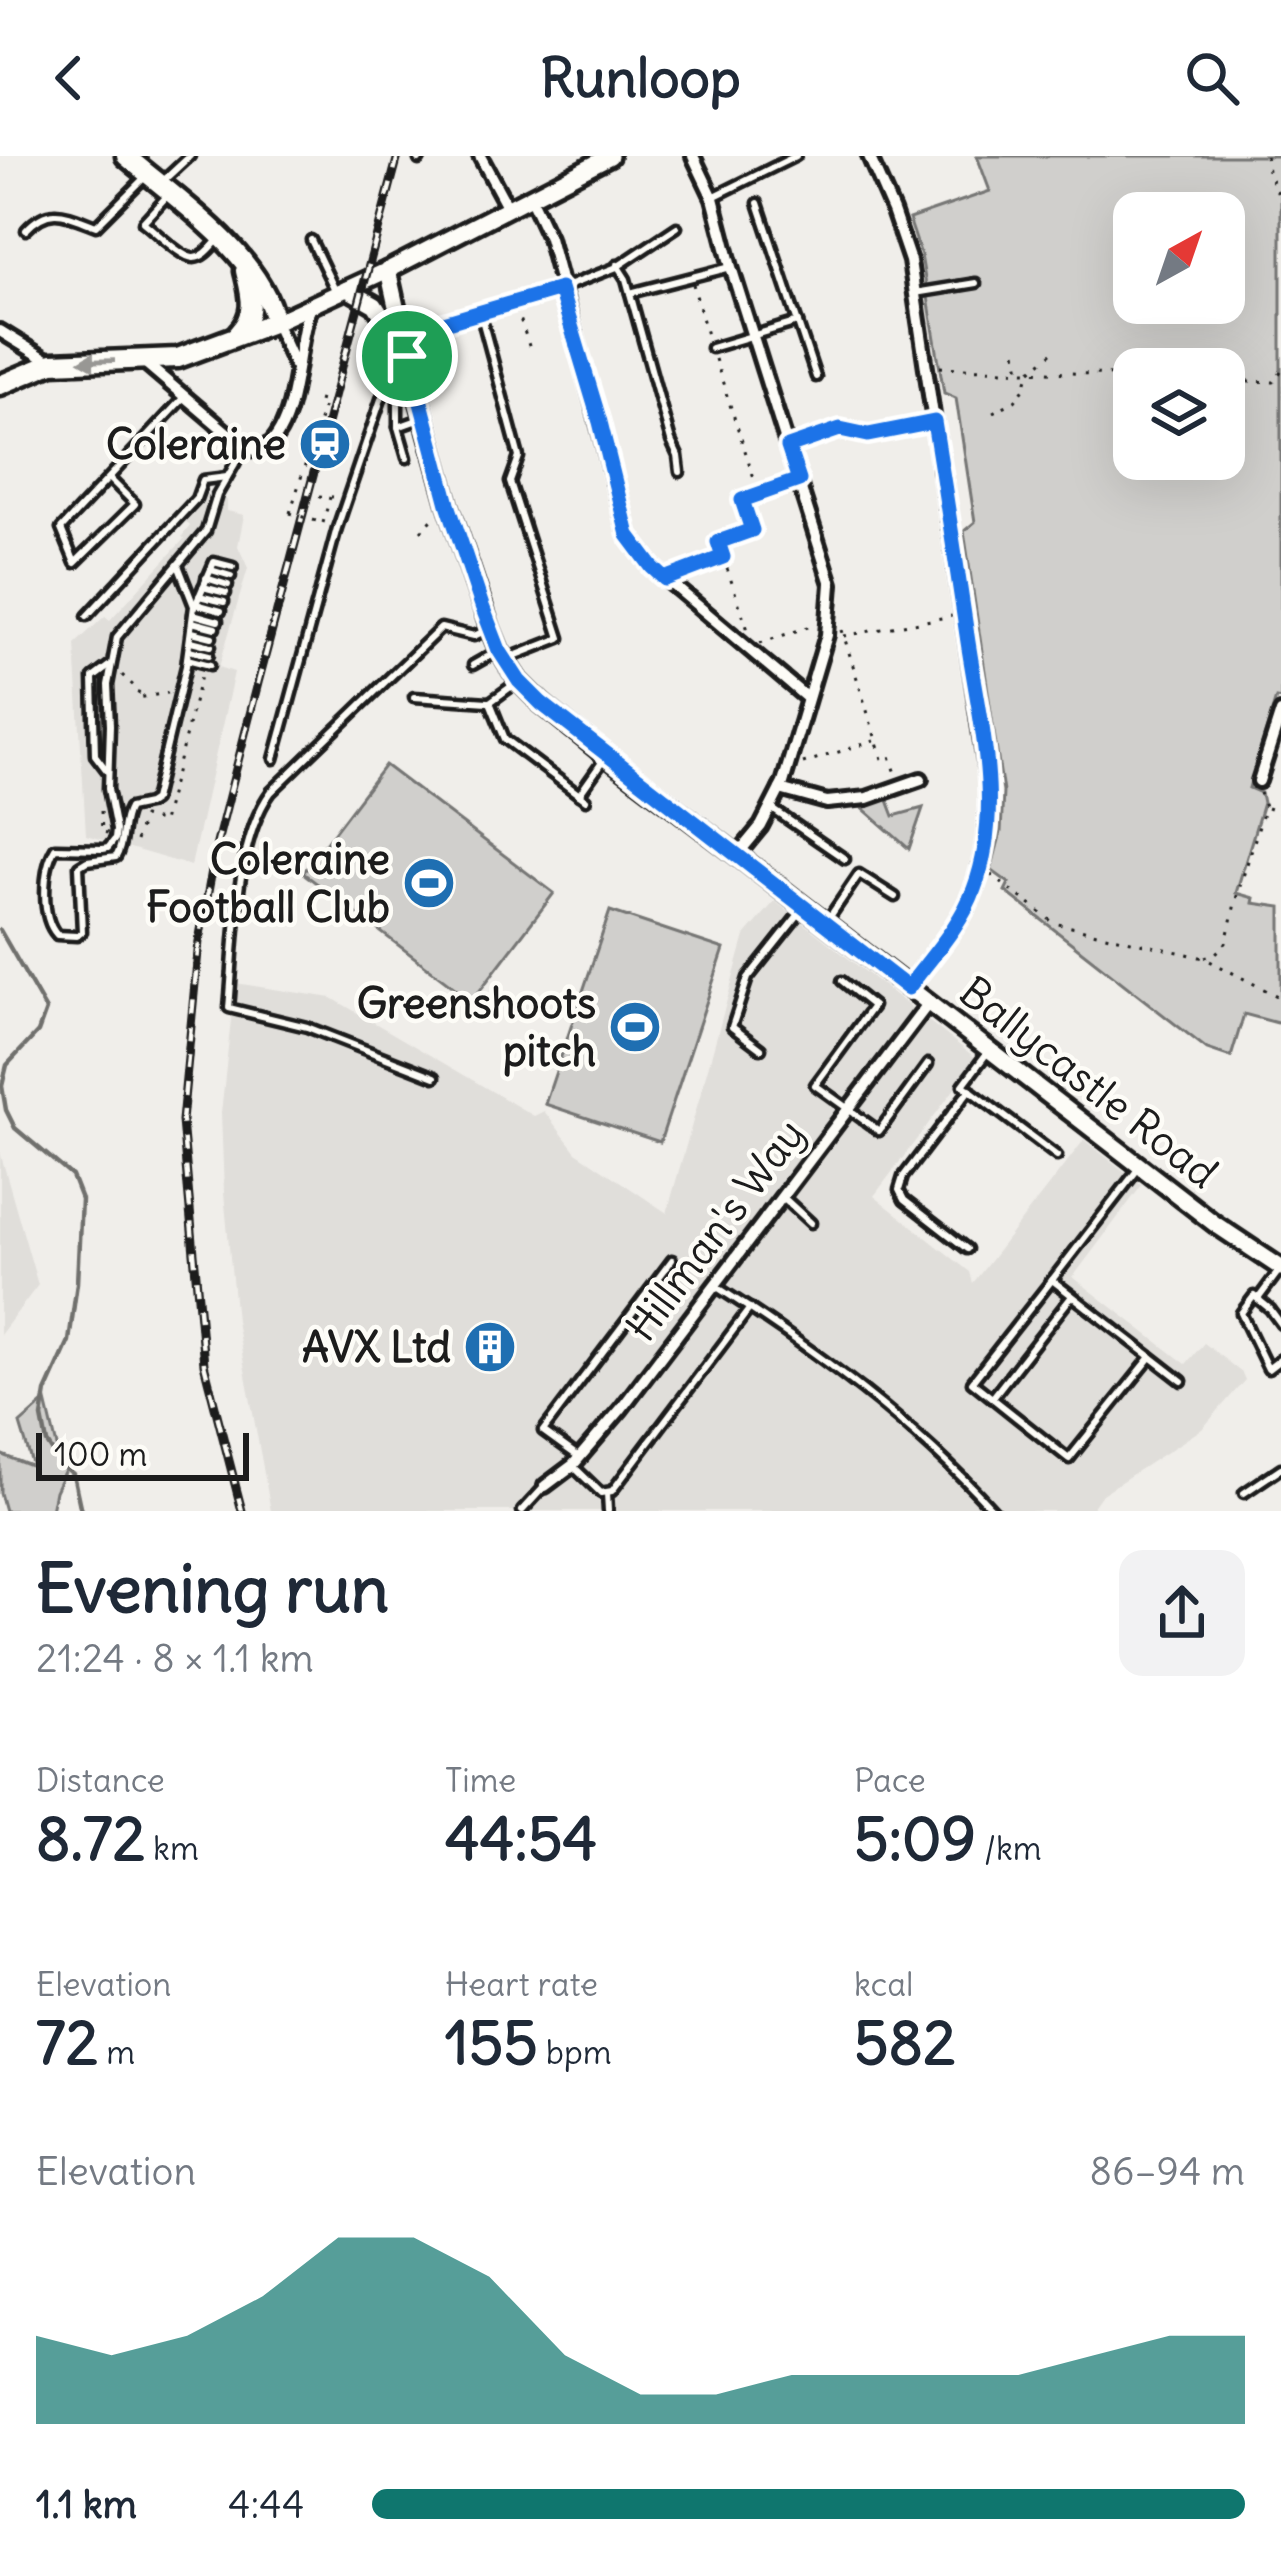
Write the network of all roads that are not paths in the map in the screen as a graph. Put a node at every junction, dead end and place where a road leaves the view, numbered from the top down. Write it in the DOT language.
graph roads {
  1 [pos="126,156"];
  2 [pos="190,156"];
  3 [pos="480,156"];
  4 [pos="610,156"];
  5 [pos="693,156"];
  6 [pos="796,156"];
  7 [pos="869,156"];
  8 [pos="159,184"];
  9 [pos="530,197"];
  10 [pos="713,197"];
  11 [pos="758,203"];
  12 [pos="508,208"];
  13 [pos="677,226"];
  14 [pos="26,230"];
  15 [pos="220,237"];
  16 [pos="311,240"];
  17 [pos="242,261"];
  18 [pos="617,265"];
  19 [pos="731,267"];
  20 [pos="388,270"];
  21 [pos="976,283"];
  22 [pos="560,289"];
  23 [pos="342,291"];
  24 [pos="630,293"];
  25 [pos="915,293"];
  26 [pos="271,302"];
  27 [pos="309,306"];
  28 [pos="480,312"];
  29 [pos="275,322"];
  30 [pos="798,322"];
  31 [pos="0,331"];
  32 [pos="403,335"];
  33 [pos="754,335"];
  34 [pos="231,340"];
  35 [pos="711,348"];
  36 [pos="407,356"];
  37 [pos="142,360"];
  38 [pos="52,363"];
  39 [pos="297,371"];
  40 [pos="816,377"];
  41 [pos="0,385"];
  42 [pos="398,393"];
  43 [pos="184,397"];
  44 [pos="424,418"];
  45 [pos="398,427"];
  46 [pos="245,448"];
  47 [pos="407,458"];
  48 [pos="236,463"];
  49 [pos="680,472"];
  50 [pos="226,477"];
  51 [pos="109,478"];
  52 [pos="799,480"];
  53 [pos="742,500"];
  54 [pos="178,565"];
  55 [pos="208,574"];
  56 [pos="195,608"];
  57 [pos="221,611"];
  58 [pos="87,616"];
  59 [pos="490,628"];
  60 [pos="189,649"];
  61 [pos="502,654"];
  62 [pos="112,663"];
  63 [pos="473,665"];
  64 [pos="206,667"];
  65 [pos="519,681"];
  66 [pos="414,697"];
  67 [pos="807,698"];
  68 [pos="490,702"];
  69 [pos="1281,712"];
  70 [pos="606,756"];
  71 [pos="1275,756"];
  72 [pos="274,759"];
  73 [pos="109,772"];
  74 [pos="921,778"];
  75 [pos="1259,782"];
  76 [pos="780,789"];
  77 [pos="771,808"];
  78 [pos="737,855"];
  79 [pos="845,859"];
  80 [pos="896,897"];
  81 [pos="804,907"];
  82 [pos="826,924"];
  83 [pos="842,981"];
  84 [pos="908,988"];
  85 [pos="928,1004"];
  86 [pos="761,1049"];
  87 [pos="989,1050"];
  88 [pos="928,1064"];
  89 [pos="435,1077"];
  90 [pos="970,1089"];
  91 [pos="847,1109"];
  92 [pos="1057,1156"];
  93 [pos="1140,1166"];
  94 [pos="781,1196"];
  95 [pos="812,1223"];
  96 [pos="967,1249"];
  97 [pos="673,1260"];
  98 [pos="1281,1268"];
  99 [pos="1052,1280"];
  100 [pos="714,1285"];
  101 [pos="1072,1296"];
  102 [pos="1258,1299"];
  103 [pos="750,1308"];
  104 [pos="1281,1324"];
  105 [pos="1151,1357"];
  106 [pos="1281,1359"];
  107 [pos="1182,1381"];
  108 [pos="992,1398"];
  109 [pos="576,1461"];
  110 [pos="1281,1468"];
  111 [pos="545,1486"];
  112 [pos="607,1493"];
  113 [pos="1244,1493"];
  114 [pos="522,1511"];
  115 [pos="608,1511"];
  116 [pos="994,1511"];
  1 -- 8 [label="main road"];
  2 -- 8 [label="lane"];
  3 -- 12 [label="street"];
  4 -- 9 [label="main road"];
  5 -- 10 [label="street"];
  6 -- 10 [label="lane"];
  7 -- 25 [label="street"];
  8 -- 14 [label="lane"];
  8 -- 15 [label="main road"];
  8 -- 15 [label="lane"];
  9 -- 12 [label="main road"];
  9 -- 22 [label="street"];
  10 -- 19 [label="street"];
  11 -- 30 [label="lane"];
  12 -- 20 [label="main road"];
  13 -- 18 [label="lane"];
  15 -- 17 [label="main road"];
  16 -- 23 [label="lane"];
  17 -- 26 [label="main road"];
  17 -- 34 [label="main road"];
  18 -- 22 [label="lane"];
  18 -- 24 [label="lane"];
  19 -- 24 [label="lane"];
  19 -- 33 [label="street"];
  20 -- 23 [label="main road"];
  20 -- 32 [label="main road, Ballycastle Road"];
  21 -- 25 [label="lane"];
  22 -- 28 [label="lane"];
  22 -- 67 [label="street"];
  23 -- 27 [label="main road"];
  23 -- 36 [label="main road"];
  24 -- 49 [label="lane"];
  25 -- 84 [label="street"];
  26 -- 27 [label="main road"];
  26 -- 29 [label="main road"];
  27 -- 29 [label="main road"];
  27 -- 39 [label="street"];
  28 -- 32 [label="lane"];
  28 -- 61 [label="lane"];
  29 -- 34 [label="main road"];
  29 -- 39 [label="street"];
  30 -- 33 [label="lane"];
  30 -- 40 [label="lane"];
  31 -- 38 [label="street"];
  32 -- 36 [label="main road, Ballycastle Road"];
  33 -- 35 [label="lane"];
  33 -- 52 [label="street"];
  34 -- 37 [label="main road"];
  36 -- 44 [label="main road, Ballycastle Road"];
  36 -- 72 [label="lane"];
  37 -- 38 [label="main road, one-way"];
  37 -- 43 [label="street"];
  38 -- 41 [label="main road"];
  39 -- 46 [label="street"];
  42 -- 45 [label="lane"];
  43 -- 46 [label="street"];
  43 -- 51 [label="lane"];
  44 -- 45 [label="lane"];
  44 -- 59 [label="main road, Ballycastle Road"];
  45 -- 47 [label="lane"];
  46 -- 48 [label="street"];
  48 -- 50 [label="lane"];
  50 -- 54 [label="lane"];
  50 -- 58 [label="lane"];
  51 -- 51 [label="lane"];
  52 -- 53 [label="lane"];
  52 -- 67 [label="street"];
  54 -- 56 [label="lane"];
  54 -- 62 [label="lane"];
  55 -- 56 [label="lane"];
  55 -- 57 [label="lane"];
  55 -- 57 [label="lane"];
  56 -- 57 [label="lane"];
  56 -- 57 [label="lane"];
  56 -- 60 [label="lane"];
  57 -- 60 [label="lane"];
  57 -- 60 [label="lane"];
  59 -- 61 [label="main road, Ballycastle Road"];
  59 -- 89 [label="lane"];
  60 -- 64 [label="lane"];
  60 -- 73 [label="lane"];
  61 -- 63 [label="lane"];
  61 -- 65 [label="main road, Ballycastle Road"];
  62 -- 73 [label="lane"];
  62 -- 73 [label="lane"];
  65 -- 68 [label="lane"];
  65 -- 70 [label="main road, Ballycastle Road"];
  66 -- 68 [label="lane"];
  67 -- 76 [label="street"];
  68 -- 70 [label="lane"];
  69 -- 71 [label="street"];
  70 -- 78 [label="main road, Ballycastle Road"];
  71 -- 75 [label="street"];
  74 -- 76 [label="street"];
  76 -- 77 [label="street"];
  77 -- 78 [label="street"];
  77 -- 79 [label="lane"];
  78 -- 81 [label="main road, Ballycastle Road"];
  80 -- 82 [label="lane"];
  81 -- 82 [label="main road, Ballycastle Road"];
  81 -- 86 [label="lane"];
  82 -- 84 [label="main road, Ballycastle Road"];
  83 -- 91 [label="lane"];
  84 -- 85 [label="main road, Ballycastle Road"];
  85 -- 87 [label="main road, Ballycastle Road"];
  85 -- 91 [label="street, Hillman's Way"];
  87 -- 90 [label="lane"];
  87 -- 93 [label="main road, Ballycastle Road"];
  88 -- 91 [label="lane"];
  90 -- 92 [label="lane"];
  90 -- 96 [label="lane"];
  91 -- 94 [label="street, Hillman's Way"];
  93 -- 98 [label="main road, Ballycastle Road"];
  93 -- 99 [label="lane"];
  94 -- 95 [label="lane"];
  94 -- 100 [label="street, Hillman's Way"];
  97 -- 109 [label="lane"];
  98 -- 102 [label="lane"];
  99 -- 101 [label="lane"];
  99 -- 108 [label="lane"];
  100 -- 103 [label="lane"];
  100 -- 109 [label="street, Hillman's Way"];
  101 -- 105 [label="lane"];
  101 -- 108 [label="lane"];
  102 -- 104 [label="lane"];
  102 -- 106 [label="lane"];
  103 -- 112 [label="lane"];
  103 -- 116 [label="lane"];
  105 -- 107 [label="lane"];
  105 -- 108 [label="lane"];
  109 -- 111 [label="street, Hillman's Way"];
  109 -- 112 [label="lane"];
  110 -- 113 [label="lane"];
  111 -- 114 [label="lane"];
  112 -- 115 [label="lane"];
}
